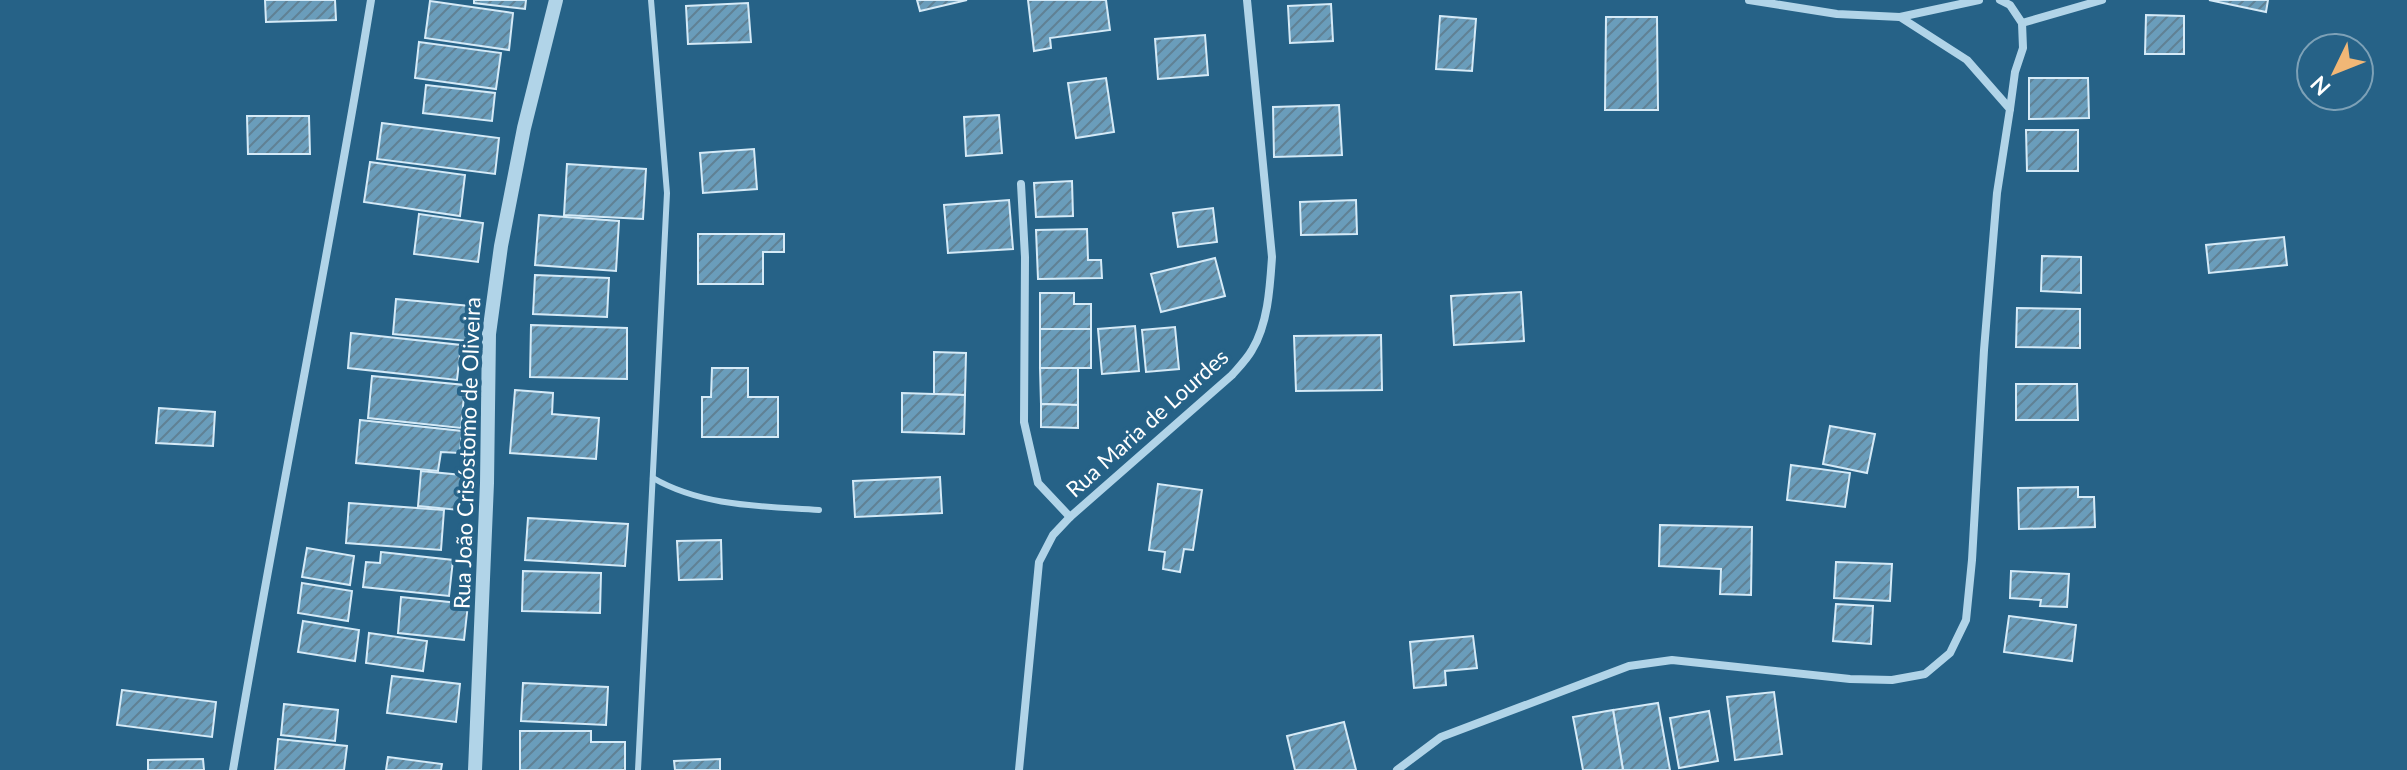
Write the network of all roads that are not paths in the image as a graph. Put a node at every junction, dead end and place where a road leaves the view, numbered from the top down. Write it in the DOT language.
graph roads {
  1 [pos="371,0"];
  2 [pos="556,0"];
  3 [pos="651,0"];
  4 [pos="1247,0"];
  5 [pos="1749,0"];
  6 [pos="1979,0"];
  7 [pos="2000,0"];
  8 [pos="2102,0"];
  9 [pos="1900,17"];
  10 [pos="2022,23"];
  11 [pos="2010,109"];
  12 [pos="1021,184"];
  13 [pos="653,478"];
  14 [pos="819,510"];
  15 [pos="1070,517"];
  16 [pos="233,770"];
  17 [pos="475,770"];
  18 [pos="638,770"];
  19 [pos="1019,770"];
  20 [pos="1397,770"];
  1 -- 16 [label="street"];
  2 -- 17 [label="street, Rua João Crisóstomo de Oliveira"];
  3 -- 13 [label="lane"];
  4 -- 15 [label="street, Rua Maria de Lourdes"];
  5 -- 9 [label="street"];
  6 -- 9 [label="street"];
  7 -- 10 [label="street"];
  8 -- 10 [label="street"];
  9 -- 11 [label="street"];
  10 -- 11 [label="street"];
  11 -- 20 [label="street"];
  12 -- 15 [label="street"];
  13 -- 14 [label="lane"];
  13 -- 18 [label="lane"];
  15 -- 19 [label="street, Rua Maria de Lourdes"];
}
